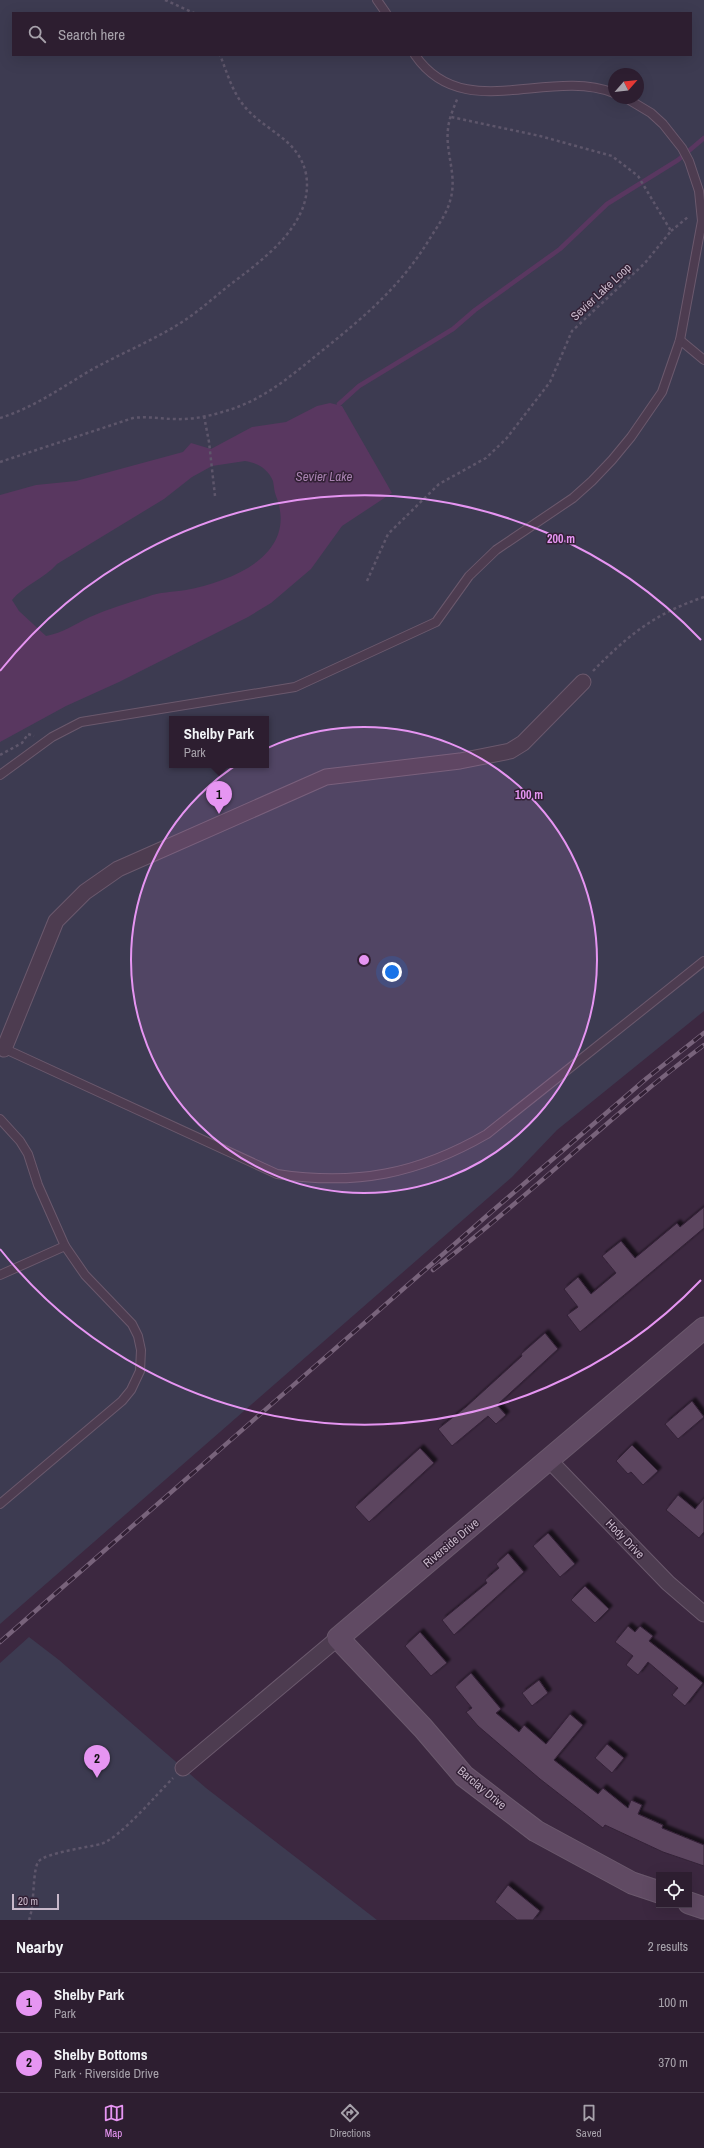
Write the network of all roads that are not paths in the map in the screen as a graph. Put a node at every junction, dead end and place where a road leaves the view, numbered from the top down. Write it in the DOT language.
graph roads {
  1 [pos="377,0"];
  2 [pos="385,12"];
  3 [pos="416,56"];
  4 [pos="608,92"];
  5 [pos="636,104"];
  6 [pos="680,340"];
  7 [pos="704,360"];
  8 [pos="583,682"];
  9 [pos="0,775"];
  10 [pos="704,961"];
  11 [pos="1,1050"];
  12 [pos="0,1119"];
  13 [pos="64,1246"];
  14 [pos="0,1274"];
  15 [pos="704,1328"];
  16 [pos="549,1460"];
  17 [pos="0,1504"];
  18 [pos="704,1614"];
  19 [pos="338,1638"];
  20 [pos="183,1768"];
  21 [pos="656,1891"];
  22 [pos="692,1904"];
  23 [pos="704,1908"];
  1 -- 2 [label="lane"];
  3 -- 4 [label="lane"];
  5 -- 6 [label="lane"];
  6 -- 7 [label="lane"];
  6 -- 9 [label="lane"];
  8 -- 11 [label="street"];
  10 -- 11 [label="lane"];
  12 -- 13 [label="lane"];
  13 -- 14 [label="lane"];
  13 -- 17 [label="lane"];
  15 -- 16 [label="street, Riverside Drive"];
  16 -- 18 [label="street, Hody Drive"];
  16 -- 19 [label="street, Riverside Drive"];
  19 -- 20 [label="street, Riverside Drive"];
  19 -- 21 [label="street, Barclay Drive"];
  22 -- 23 [label="street"];
}
